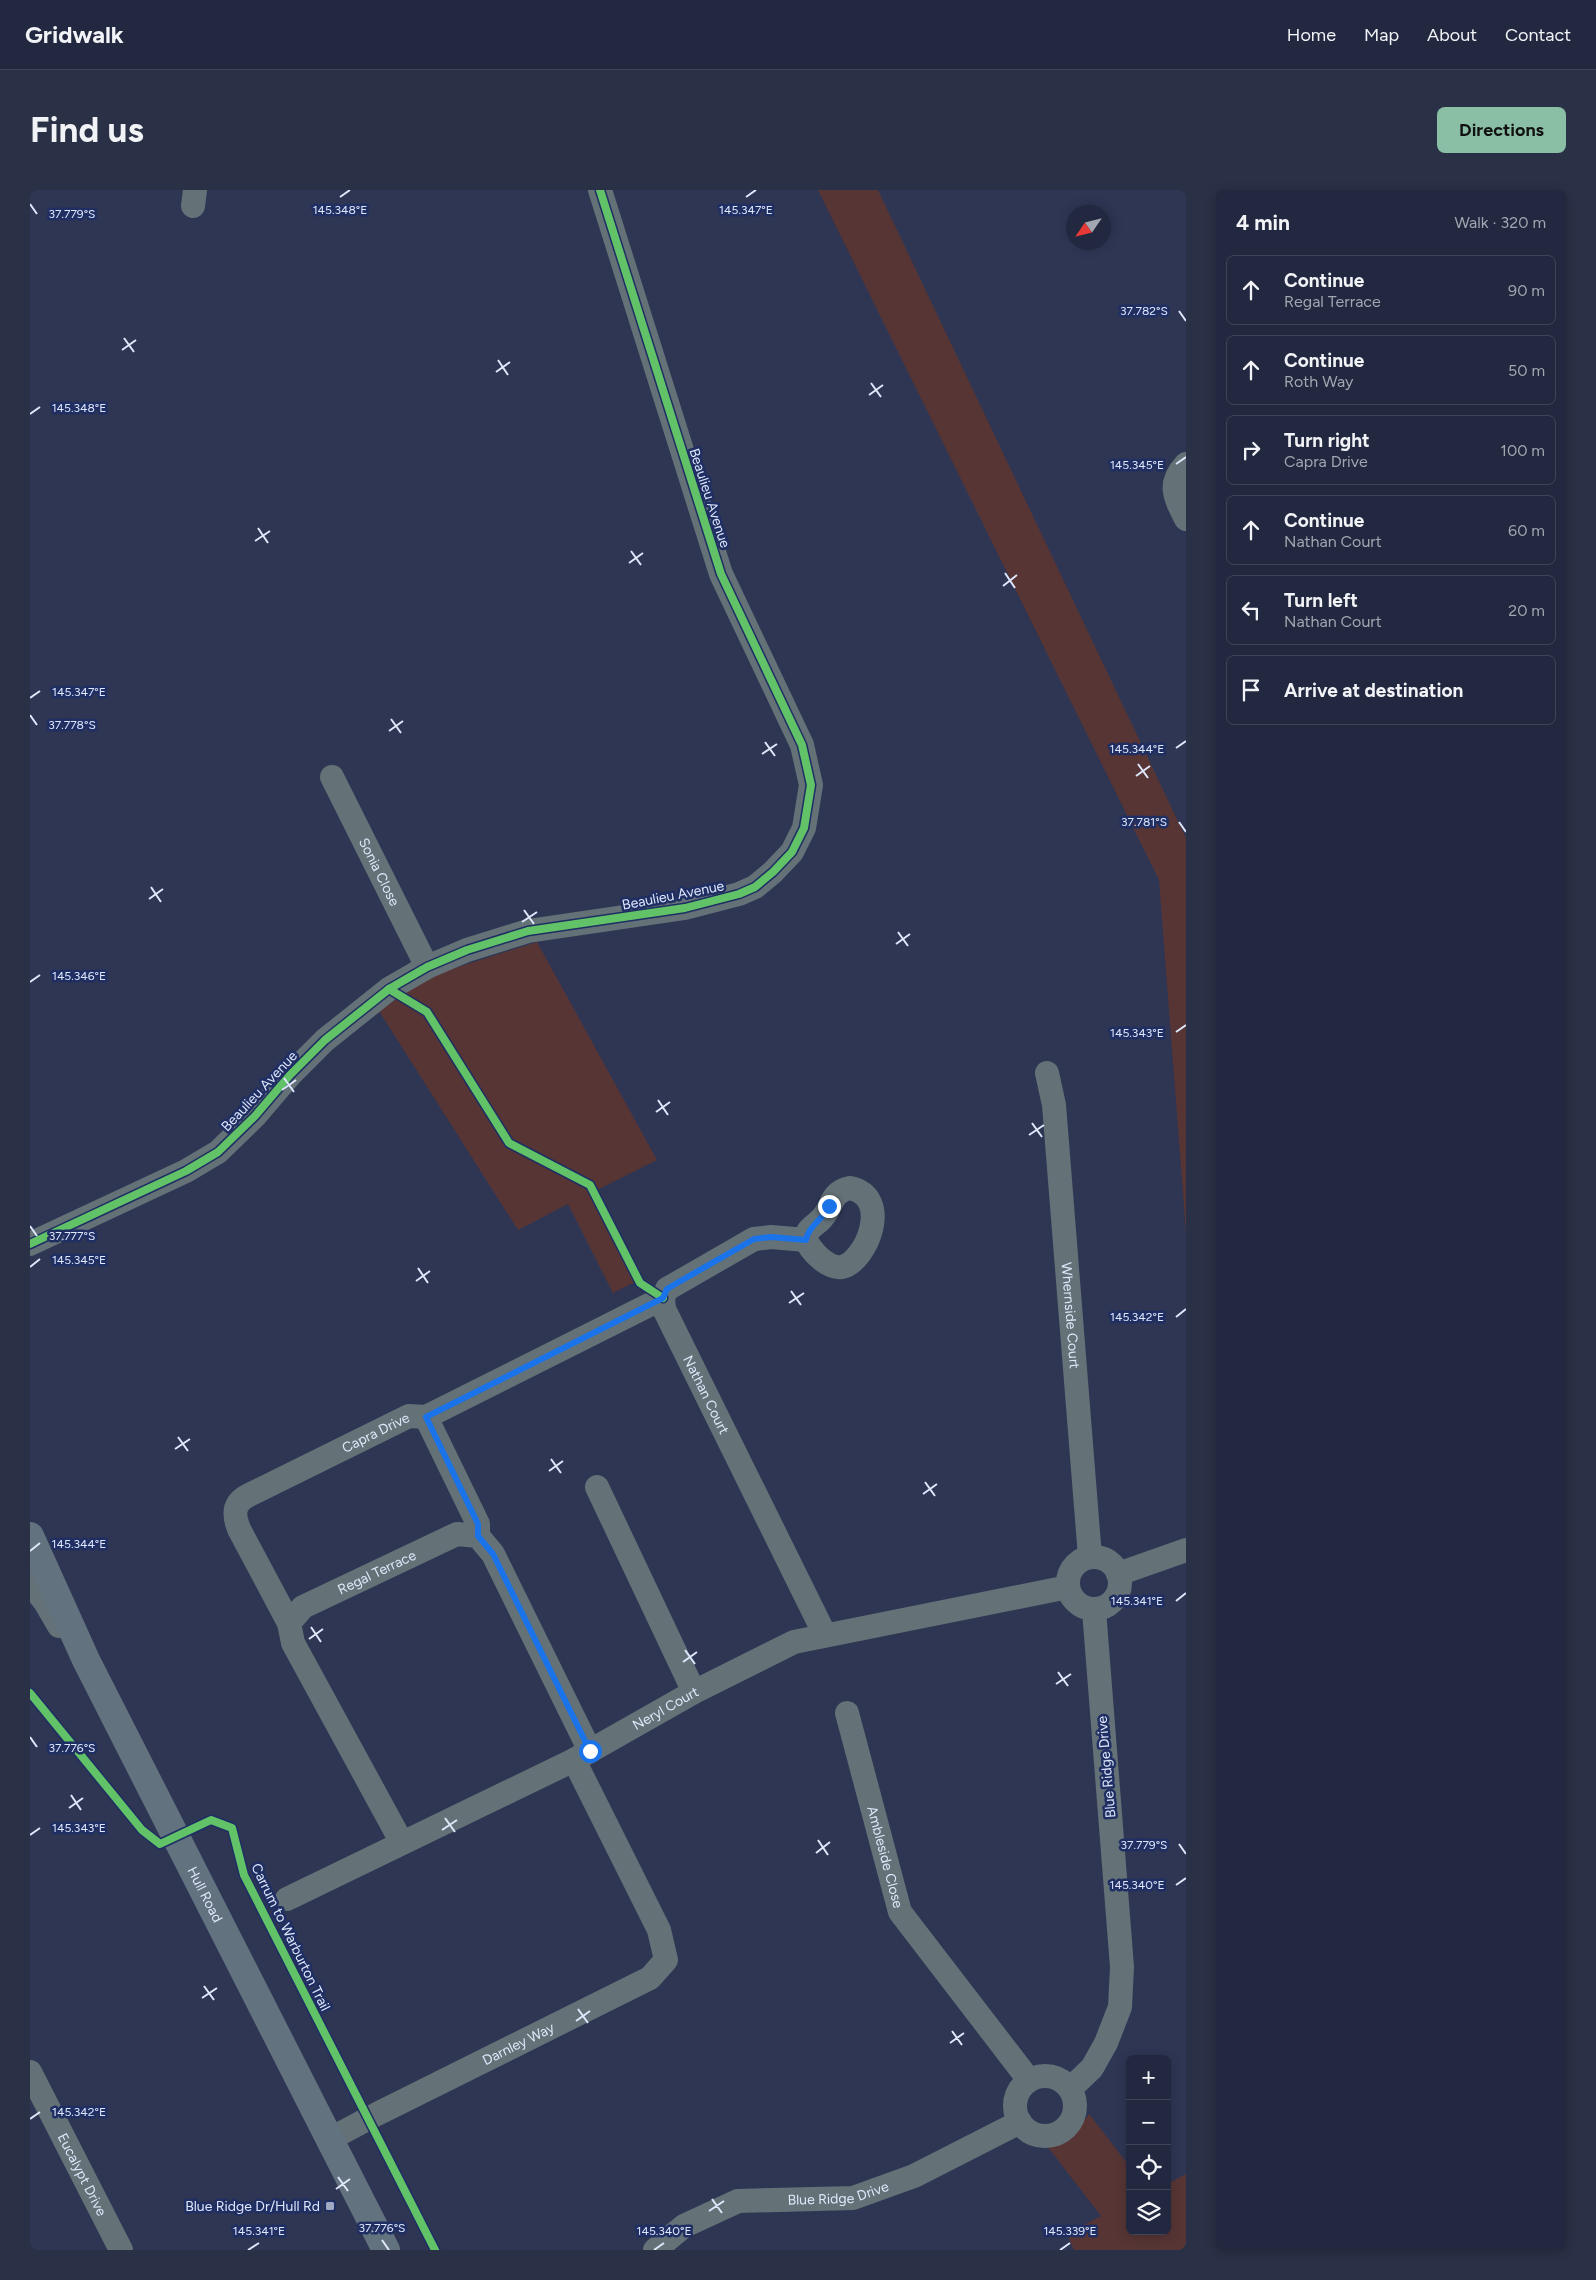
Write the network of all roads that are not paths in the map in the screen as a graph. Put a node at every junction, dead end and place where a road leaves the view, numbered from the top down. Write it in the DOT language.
graph roads {
  1 [pos="600,190"];
  2 [pos="1186,464"];
  3 [pos="1186,519"];
  4 [pos="332,777"];
  5 [pos="427,966"];
  6 [pos="1047,1073"];
  7 [pos="806,1240"];
  8 [pos="30,1244"];
  9 [pos="663,1298"];
  10 [pos="426,1417"];
  11 [pos="596,1487"];
  12 [pos="30,1536"];
  13 [pos="478,1536"];
  14 [pos="1186,1550"];
  15 [pos="1090,1557"];
  16 [pos="1118,1574"];
  17 [pos="30,1584"];
  18 [pos="1068,1587"];
  19 [pos="1094,1610"];
  20 [pos="289,1623"];
  21 [pos="825,1635"];
  22 [pos="86,1660"];
  23 [pos="694,1692"];
  24 [pos="847,1713"];
  25 [pos="582,1755"];
  26 [pos="402,1843"];
  27 [pos="287,1899"];
  28 [pos="30,2072"];
  29 [pos="1030,2080"];
  30 [pos="1070,2089"];
  31 [pos="1020,2122"];
  32 [pos="330,2140"];
  33 [pos="121,2250"];
  34 [pos="386,2250"];
  35 [pos="655,2250"];
  1 -- 5 [label="street, Beaulieu Avenue"];
  2 -- 3 [label="street"];
  4 -- 5 [label="street, Sonia Close"];
  5 -- 8 [label="street, Beaulieu Avenue"];
  6 -- 15 [label="street, Whernside Court"];
  7 -- 9 [label="street"];
  9 -- 10 [label="street, Capra Drive"];
  9 -- 21 [label="street, Nathan Court"];
  10 -- 13 [label="street"];
  10 -- 20 [label="street, Capra Drive"];
  11 -- 23 [label="street"];
  12 -- 22 [label="main road, Hull Road"];
  13 -- 20 [label="street, Regal Terrace"];
  13 -- 25 [label="street"];
  14 -- 16 [label="street"];
  15 -- 16 [label="street"];
  15 -- 18 [label="street"];
  16 -- 19 [label="street"];
  17 -- 22 [label="street"];
  18 -- 19 [label="street"];
  18 -- 21 [label="street, Neryl Court"];
  19 -- 30 [label="street, Blue Ridge Drive"];
  20 -- 26 [label="street"];
  21 -- 23 [label="street, Neryl Court"];
  22 -- 32 [label="main road, Hull Road"];
  23 -- 25 [label="street, Neryl Court"];
  24 -- 29 [label="street, Ambleside Close"];
  25 -- 26 [label="street, Neryl Court"];
  25 -- 32 [label="street, Darnley Way"];
  26 -- 27 [label="street, Neryl Court"];
  28 -- 33 [label="street, Eucalypt Drive"];
  29 -- 30 [label="street"];
  29 -- 31 [label="street"];
  30 -- 31 [label="street"];
  31 -- 35 [label="street, Blue Ridge Drive"];
  32 -- 34 [label="main road, Hull Road"];
}
